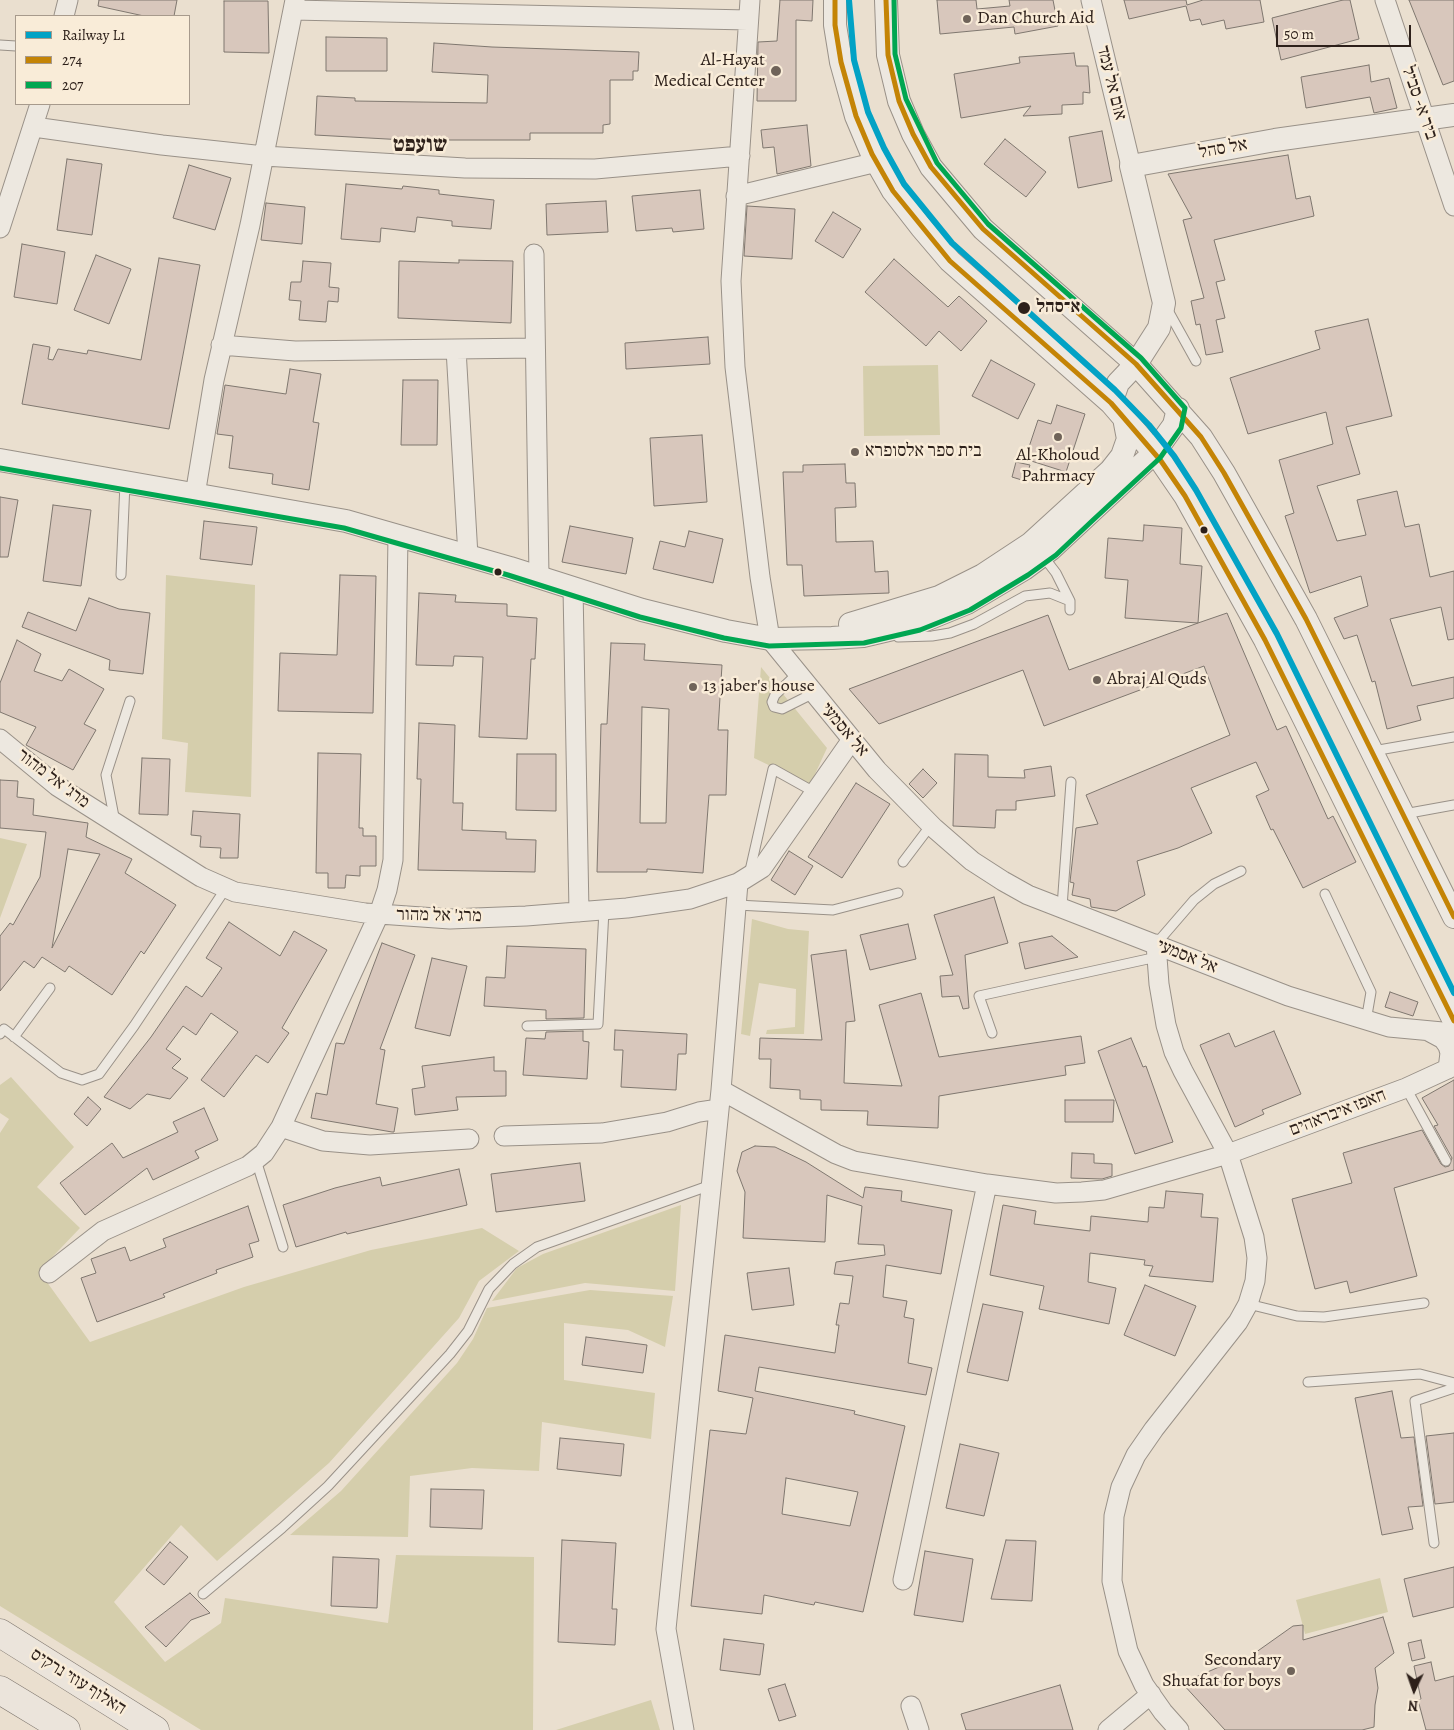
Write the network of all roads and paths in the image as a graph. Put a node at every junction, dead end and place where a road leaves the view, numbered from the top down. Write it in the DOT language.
graph roads {
  1 [pos="68,0"];
  2 [pos="750,0"];
  3 [pos="835,0"];
  4 [pos="886,0"];
  5 [pos="1091,0"];
  6 [pos="1385,0"];
  7 [pos="294,5"];
  8 [pos="64,15"];
  9 [pos="748,20"];
  10 [pos="0,45"];
  11 [pos="15,46"];
  12 [pos="40,105"];
  13 [pos="1454,115"];
  14 [pos="1425,120"];
  15 [pos="34,126"];
  16 [pos="264,156"];
  17 [pos="740,156"];
  18 [pos="877,162"];
  19 [pos="1131,166"];
  20 [pos="736,196"];
  21 [pos="1454,206"];
  22 [pos="0,228"];
  23 [pos="534,254"];
  24 [pos="1164,303"];
  25 [pos="221,345"];
  26 [pos="535,348"];
  27 [pos="456,349"];
  28 [pos="1196,361"];
  29 [pos="1136,364"];
  30 [pos="1178,409"];
  31 [pos="1118,411"];
  32 [pos="1154,453"];
  33 [pos="0,460"];
  34 [pos="125,482"];
  35 [pos="1121,484"];
  36 [pos="1177,484"];
  37 [pos="195,494"];
  38 [pos="398,536"];
  39 [pos="1036,550"];
  40 [pos="468,556"];
  41 [pos="121,575"];
  42 [pos="540,577"];
  43 [pos="573,588"];
  44 [pos="863,636"];
  45 [pos="770,639"];
  46 [pos="798,672"];
  47 [pos="814,693"];
  48 [pos="130,701"];
  49 [pos="1454,737"];
  50 [pos="0,739"];
  51 [pos="852,741"];
  52 [pos="1371,751"];
  53 [pos="1072,782"];
  54 [pos="816,793"];
  55 [pos="1454,805"];
  56 [pos="1404,814"];
  57 [pos="115,823"];
  58 [pos="931,825"];
  59 [pos="903,862"];
  60 [pos="1241,871"];
  61 [pos="743,880"];
  62 [pos="226,888"];
  63 [pos="898,893"];
  64 [pos="1325,894"];
  65 [pos="737,905"];
  66 [pos="1062,907"];
  67 [pos="604,910"];
  68 [pos="579,912"];
  69 [pos="379,914"];
  70 [pos="1454,917"];
  71 [pos="1156,950"];
  72 [pos="50,988"];
  73 [pos="1366,1021"];
  74 [pos="1454,1021"];
  75 [pos="527,1026"];
  76 [pos="1430,1032"];
  77 [pos="992,1033"];
  78 [pos="1454,1033"];
  79 [pos="0,1034"];
  80 [pos="14,1037"];
  81 [pos="1451,1068"];
  82 [pos="1406,1088"];
  83 [pos="722,1090"];
  84 [pos="719,1109"];
  85 [pos="281,1127"];
  86 [pos="504,1136"];
  87 [pos="469,1139"];
  88 [pos="1228,1154"];
  89 [pos="256,1159"];
  90 [pos="1446,1161"];
  91 [pos="987,1184"];
  92 [pos="712,1185"];
  93 [pos="283,1247"];
  94 [pos="49,1273"];
  95 [pos="1424,1303"];
  96 [pos="1248,1304"];
  97 [pos="1308,1382"];
  98 [pos="1454,1383"];
  99 [pos="1454,1388"];
  100 [pos="1434,1543"];
  101 [pos="903,1580"];
  102 [pos="203,1594"];
  103 [pos="0,1633"];
  104 [pos="0,1690"];
  105 [pos="1151,1694"];
  106 [pos="911,1706"];
  107 [pos="66,1730"];
  108 [pos="156,1730"];
  109 [pos="684,1730"];
  110 [pos="918,1730"];
  111 [pos="1108,1730"];
  112 [pos="1179,1730"];
  1 -- 8 [label="street"];
  2 -- 9 [label="street"];
  3 -- 18 [label="street"];
  4 -- 29 [label="street"];
  5 -- 19 [label="street, אום אל עמד"];
  6 -- 14 [label="street, ביר א- סביל"];
  7 -- 9 [label="street"];
  7 -- 16 [label="street"];
  9 -- 17 [label="street"];
  10 -- 11 [label="lane"];
  12 -- 15 [label="street"];
  13 -- 14 [label="street, אל סהל"];
  14 -- 19 [label="street, אל סהל"];
  14 -- 21 [label="street, ביר א- סביל"];
  15 -- 16 [label="street"];
  15 -- 22 [label="street"];
  16 -- 17 [label="street"];
  16 -- 25 [label="street"];
  17 -- 20 [label="street"];
  18 -- 20 [label="street"];
  18 -- 31 [label="street"];
  19 -- 24 [label="street"];
  20 -- 45 [label="street"];
  23 -- 26 [label="street"];
  24 -- 28 [label="lane"];
  24 -- 29 [label="street"];
  25 -- 27 [label="street"];
  25 -- 37 [label="street"];
  26 -- 27 [label="street"];
  26 -- 42 [label="street"];
  27 -- 40 [label="street"];
  29 -- 30 [label="street"];
  29 -- 31 [label="street"];
  30 -- 32 [label="street"];
  30 -- 52 [label="street"];
  31 -- 32 [label="street"];
  31 -- 39 [label="street"];
  32 -- 35 [label="street"];
  32 -- 36 [label="street"];
  33 -- 34 [label="street"];
  34 -- 37 [label="street"];
  34 -- 41 [label="lane"];
  35 -- 36 [label="street"];
  35 -- 39 [label="street"];
  36 -- 74 [label="street"];
  37 -- 38 [label="street"];
  38 -- 40 [label="street"];
  38 -- 69 [label="street"];
  39 -- 44 [label="street"];
  39 -- 44 [label="lane"];
  39 -- 45 [label="street"];
  40 -- 42 [label="street"];
  42 -- 43 [label="street"];
  43 -- 45 [label="street"];
  43 -- 68 [label="street"];
  44 -- 45 [label="street"];
  45 -- 46 [label="street, אל אסמעי"];
  46 -- 47 [label="street, אל אסמעי"];
  46 -- 47 [label="lane"];
  47 -- 51 [label="street, אל אסמעי"];
  48 -- 57 [label="lane"];
  49 -- 52 [label="lane"];
  50 -- 57 [label="street, מרג' אל מהור"];
  51 -- 54 [label="street, מרג' אל מהור"];
  51 -- 58 [label="street, אל אסמעי"];
  52 -- 56 [label="street"];
  53 -- 66 [label="lane"];
  54 -- 61 [label="street, מרג' אל מהור"];
  54 -- 61 [label="lane"];
  55 -- 56 [label="lane"];
  56 -- 70 [label="street"];
  57 -- 62 [label="street, מרג' אל מהור"];
  58 -- 59 [label="lane"];
  58 -- 66 [label="street, אל אסמעי"];
  60 -- 71 [label="lane"];
  61 -- 65 [label="street"];
  61 -- 67 [label="street, מרג' אל מהור"];
  62 -- 69 [label="street, מרג' אל מהור"];
  62 -- 80 [label="lane"];
  63 -- 65 [label="lane"];
  64 -- 73 [label="lane"];
  65 -- 83 [label="street"];
  66 -- 71 [label="street, אל אסמעי"];
  67 -- 68 [label="street, מרג' אל מהור"];
  67 -- 75 [label="lane"];
  68 -- 69 [label="street, מרג' אל מהור"];
  69 -- 85 [label="street"];
  71 -- 73 [label="street, אל אסמעי"];
  71 -- 77 [label="lane"];
  71 -- 88 [label="street"];
  72 -- 80 [label="lane"];
  73 -- 76 [label="street, אל אסמעי"];
  76 -- 78 [label="street, אל אסמעי"];
  76 -- 81 [label="street"];
  79 -- 80 [label="lane"];
  81 -- 82 [label="street, חאפז איבראהים"];
  82 -- 88 [label="street, חאפז איבראהים"];
  82 -- 90 [label="lane"];
  83 -- 84 [label="street"];
  83 -- 91 [label="street, חאפז איבראהים"];
  84 -- 86 [label="street"];
  84 -- 92 [label="street"];
  85 -- 87 [label="street"];
  85 -- 89 [label="street"];
  88 -- 91 [label="street, חאפז איבראהים"];
  88 -- 96 [label="street"];
  89 -- 93 [label="lane"];
  89 -- 94 [label="street"];
  91 -- 101 [label="street"];
  92 -- 102 [label="lane"];
  92 -- 109 [label="street"];
  95 -- 96 [label="lane"];
  96 -- 105 [label="street"];
  97 -- 98 [label="lane"];
  99 -- 100 [label="lane"];
  103 -- 108 [label="highway, האלוף עוזי נרקיס"];
  104 -- 107 [label="highway"];
  105 -- 111 [label="street"];
  105 -- 112 [label="street"];
  106 -- 110 [label="street"];
}
